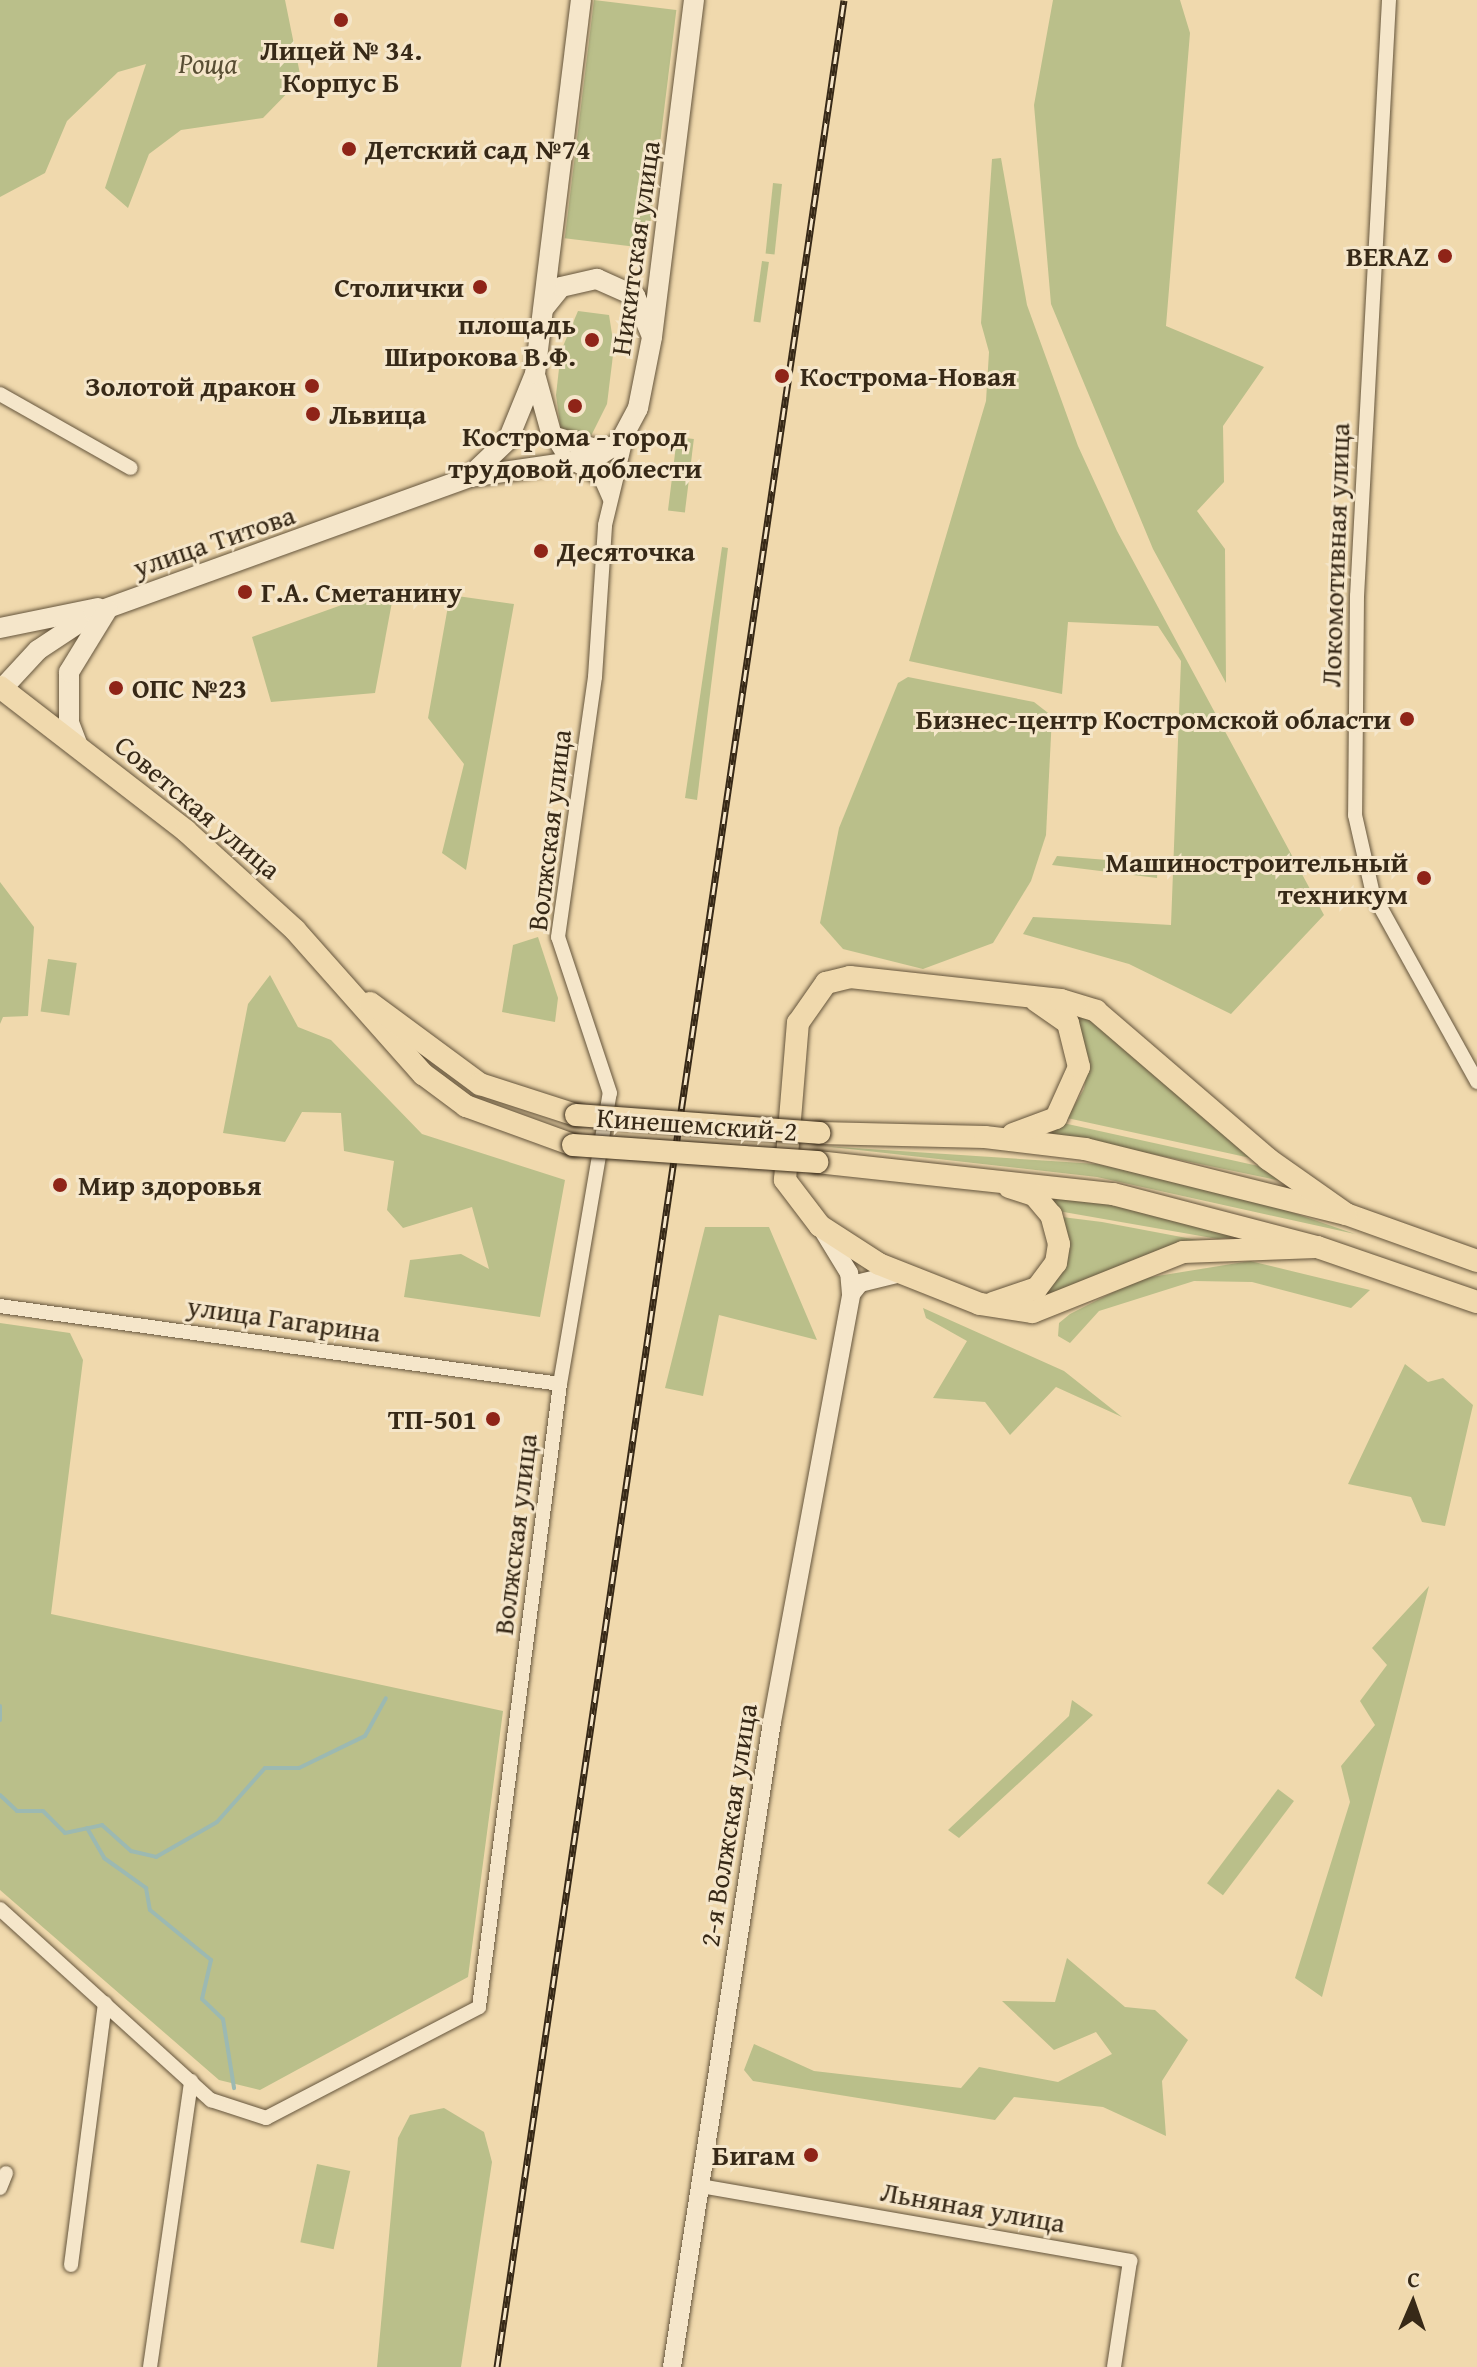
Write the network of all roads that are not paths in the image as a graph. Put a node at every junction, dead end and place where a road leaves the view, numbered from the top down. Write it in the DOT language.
graph roads {
  1 [pos="581,0"];
  2 [pos="694,0"];
  3 [pos="1389,0"];
  4 [pos="542,313"];
  5 [pos="652,337"];
  6 [pos="535,374"];
  7 [pos="0,394"];
  8 [pos="629,430"];
  9 [pos="552,436"];
  10 [pos="613,449"];
  11 [pos="567,460"];
  12 [pos="131,468"];
  13 [pos="469,477"];
  14 [pos="610,499"];
  15 [pos="110,607"];
  16 [pos="0,628"];
  17 [pos="1,689"];
  18 [pos="78,746"];
  19 [pos="346,987"];
  20 [pos="1027,997"];
  21 [pos="1477,1082"];
  22 [pos="985,1137"];
  23 [pos="986,1179"];
  24 [pos="1346,1214"];
  25 [pos="820,1226"];
  26 [pos="1317,1247"];
  27 [pos="1477,1261"];
  28 [pos="904,1273"];
  29 [pos="851,1294"];
  30 [pos="1477,1302"];
  31 [pos="980,1304"];
  32 [pos="0,1306"];
  33 [pos="560,1384"];
  34 [pos="0,1909"];
  35 [pos="105,2003"];
  36 [pos="191,2081"];
  37 [pos="701,2186"];
  38 [pos="71,2265"];
  39 [pos="150,2367"];
  40 [pos="672,2367"];
  41 [pos="1114,2367"];
  1 -- 4 [label="main road"];
  2 -- 5 [label="main road, Никитская улица"];
  3 -- 21 [label="street, Локомотивная улица"];
  4 -- 5 [label="main road"];
  4 -- 6 [label="main road"];
  5 -- 8 [label="main road, Никитская улица"];
  6 -- 9 [label="main road"];
  6 -- 13 [label="main road"];
  7 -- 12 [label="street"];
  8 -- 10 [label="main road, Никитская улица"];
  8 -- 14 [label="street, Волжская улица"];
  9 -- 10 [label="main road"];
  9 -- 11 [label="street"];
  10 -- 11 [label="main road"];
  11 -- 13 [label="main road"];
  11 -- 14 [label="street"];
  13 -- 15 [label="main road, улица Титова"];
  14 -- 33 [label="street, Волжская улица"];
  15 -- 16 [label="main road"];
  15 -- 17 [label="main road, улица Титова"];
  15 -- 18 [label="main road"];
  17 -- 18 [label="main road, Советская улица"];
  18 -- 19 [label="main road, Советская улица"];
  19 -- 22 [label="main road, Кинешемский-2, bridge"];
  19 -- 23 [label="main road, Кинешемский-2, bridge"];
  20 -- 22 [label="main road"];
  20 -- 24 [label="main road"];
  20 -- 25 [label="main road"];
  22 -- 24 [label="main road"];
  23 -- 26 [label="main road"];
  23 -- 31 [label="main road"];
  24 -- 27 [label="main road"];
  25 -- 28 [label="main road"];
  25 -- 29 [label="street"];
  26 -- 30 [label="main road"];
  26 -- 31 [label="main road"];
  28 -- 29 [label="street"];
  28 -- 31 [label="main road"];
  29 -- 37 [label="street, 2-я Волжская улица"];
  32 -- 33 [label="street, улица Гагарина"];
  33 -- 36 [label="street, Волжская улица"];
  34 -- 35 [label="street, Волжская улица"];
  35 -- 36 [label="street, Волжская улица"];
  35 -- 38 [label="street"];
  36 -- 39 [label="street"];
  37 -- 40 [label="street, 2-я Волжская улица"];
  37 -- 41 [label="street, Льняная улица"];
}
